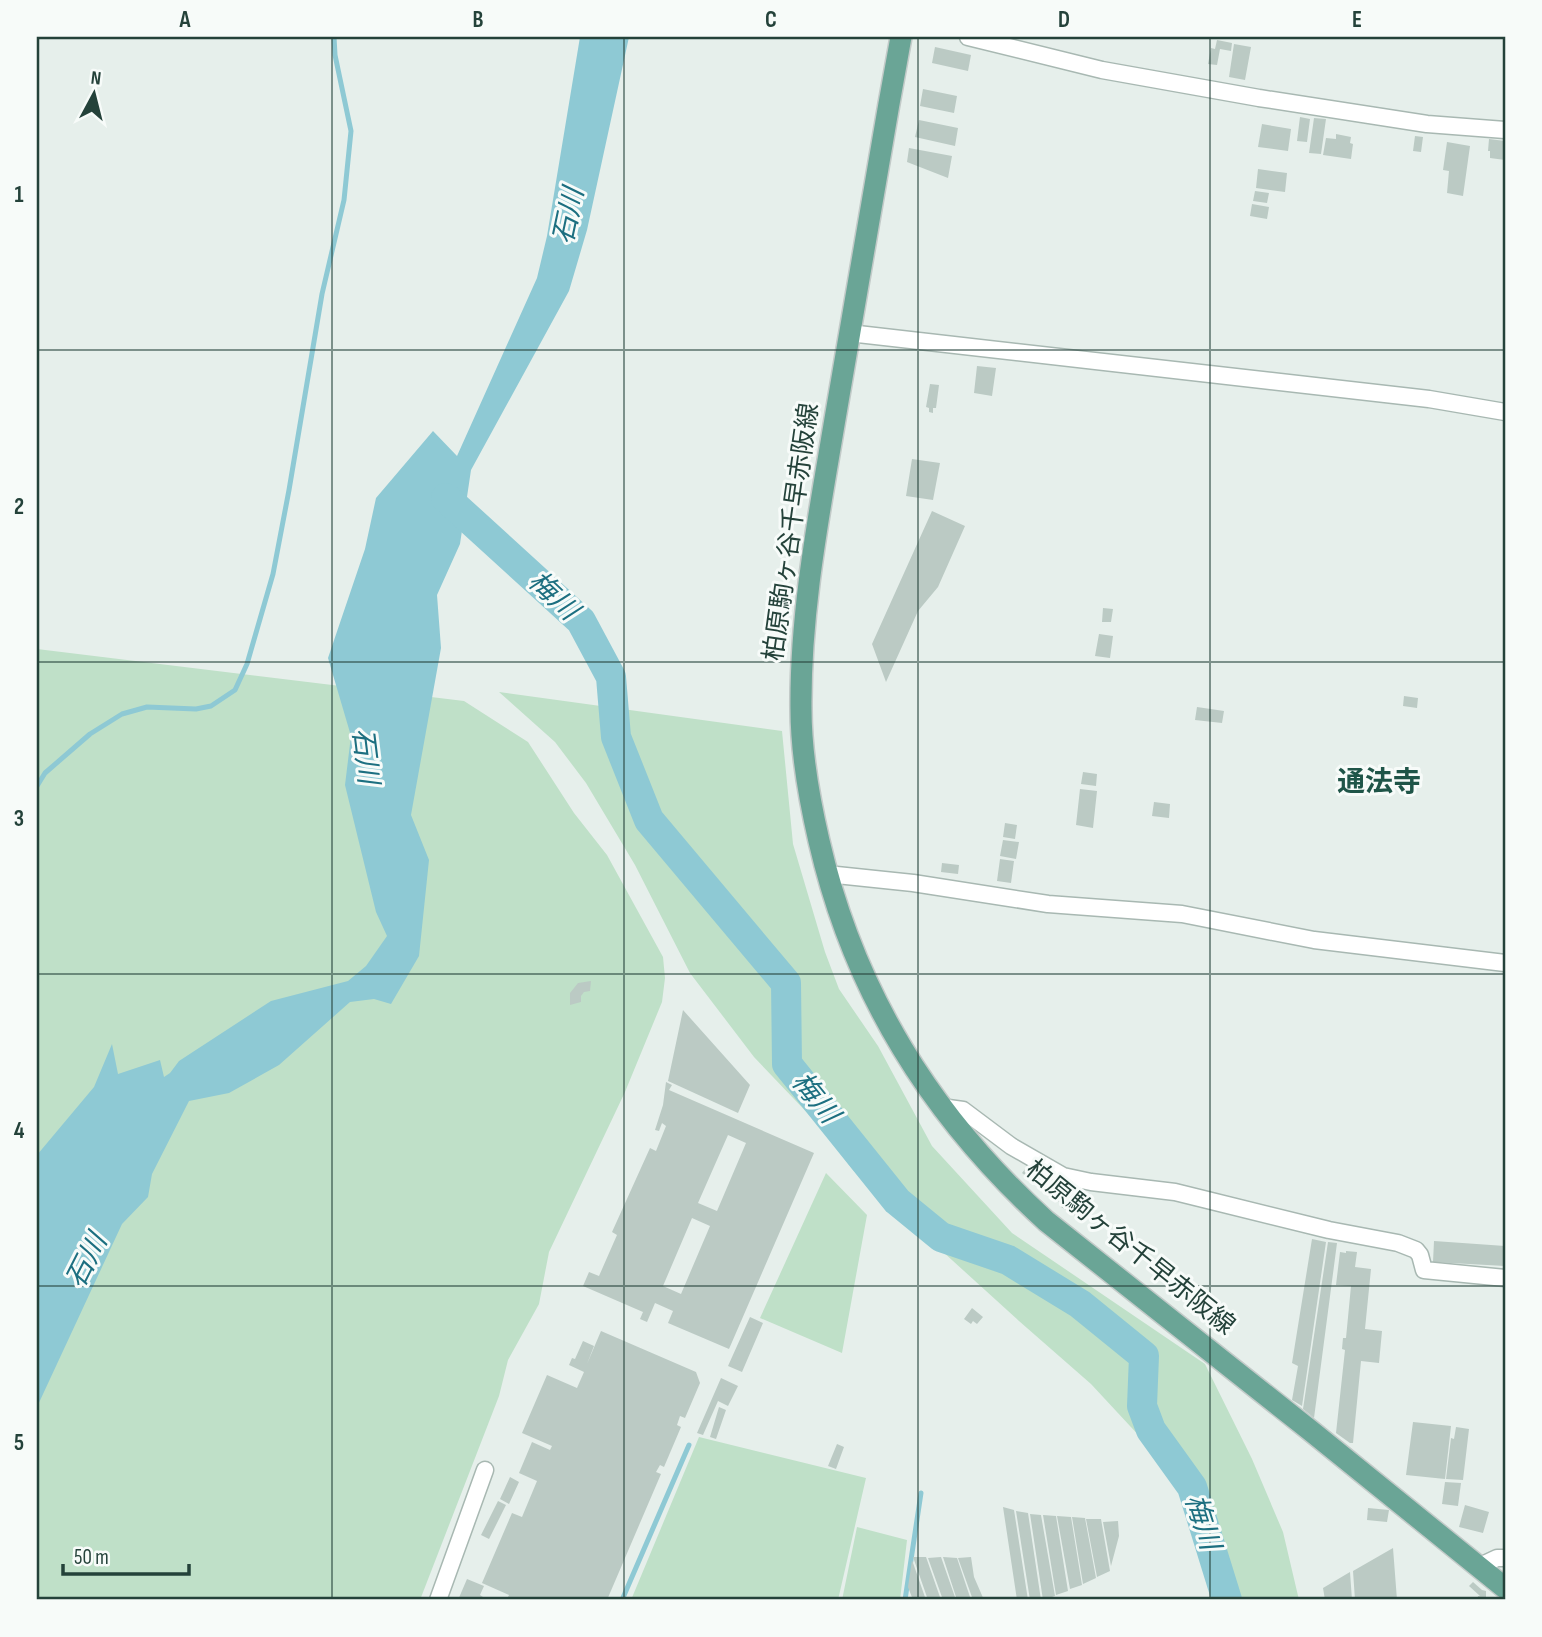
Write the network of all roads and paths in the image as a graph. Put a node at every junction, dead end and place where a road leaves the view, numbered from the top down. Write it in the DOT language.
graph roads {
  1 [pos="901,37"];
  2 [pos="968,37"];
  3 [pos="1505,130"];
  4 [pos="849,333"];
  5 [pos="1505,412"];
  6 [pos="827,874"];
  7 [pos="1505,963"];
  8 [pos="941,1107"];
  9 [pos="1505,1278"];
  10 [pos="485,1470"];
  11 [pos="1505,1558"];
  12 [pos="1480,1566"];
  13 [pos="1505,1588"];
  14 [pos="438,1600"];
  1 -- 4 [label="main road, 柏原駒ヶ谷千早赤阪線"];
  2 -- 3 [label="street"];
  4 -- 5 [label="street"];
  4 -- 6 [label="main road, 柏原駒ヶ谷千早赤阪線"];
  6 -- 7 [label="street"];
  6 -- 8 [label="main road, 柏原駒ヶ谷千早赤阪線"];
  8 -- 9 [label="street"];
  8 -- 12 [label="main road, 柏原駒ヶ谷千早赤阪線"];
  10 -- 14 [label="street"];
  11 -- 12 [label="street"];
  12 -- 13 [label="main road, 柏原駒ヶ谷千早赤阪線"];
}
